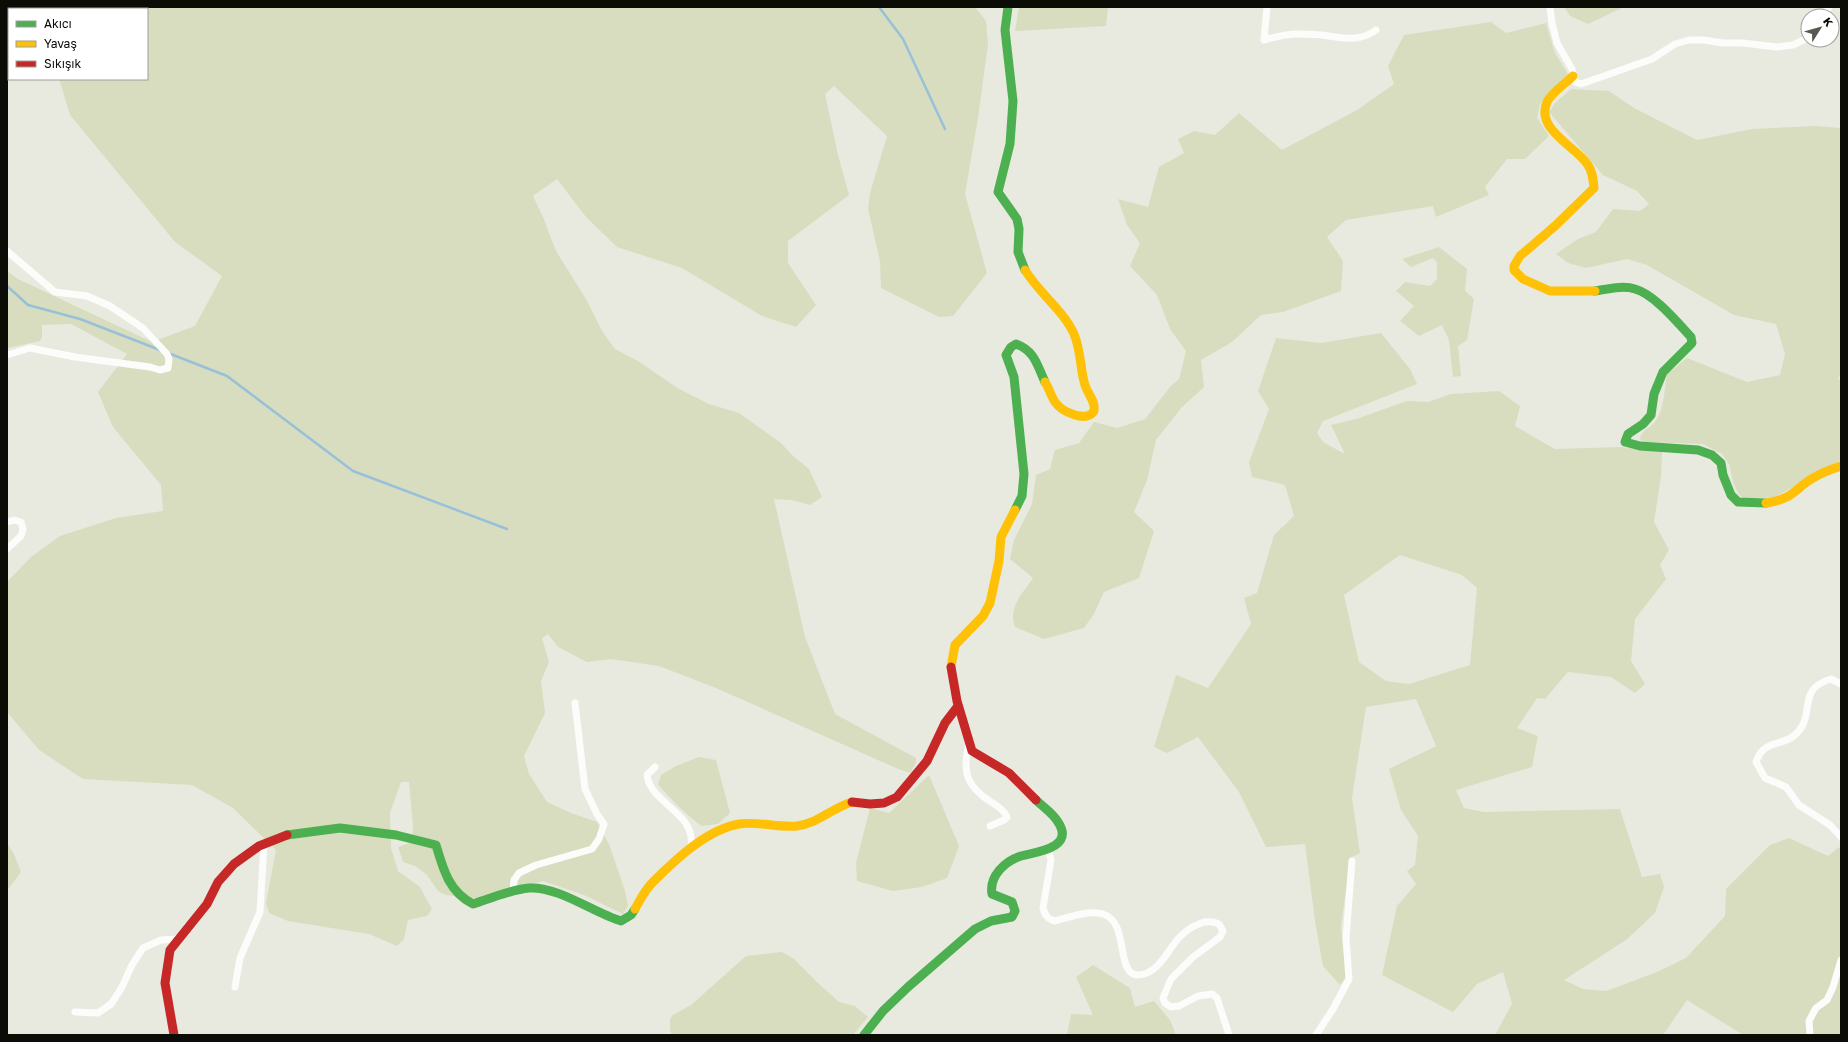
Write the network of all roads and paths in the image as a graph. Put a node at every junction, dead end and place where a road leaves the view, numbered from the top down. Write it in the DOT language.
graph roads {
  1 [pos="1008,7"];
  2 [pos="1267,7"];
  3 [pos="1550,7"];
  4 [pos="1376,30"];
  5 [pos="1800,42"];
  6 [pos="1573,76"];
  7 [pos="7,251"];
  8 [pos="7,354"];
  9 [pos="1841,466"];
  10 [pos="7,522"];
  11 [pos="7,549"];
  12 [pos="1841,684"];
  13 [pos="575,703"];
  14 [pos="958,706"];
  15 [pos="968,743"];
  16 [pos="655,767"];
  17 [pos="990,826"];
  18 [pos="1841,837"];
  19 [pos="264,844"];
  20 [pos="691,848"];
  21 [pos="1048,849"];
  22 [pos="1352,861"];
  23 [pos="513,892"];
  24 [pos="178,939"];
  25 [pos="1841,960"];
  26 [pos="235,987"];
  27 [pos="75,1012"];
  28 [pos="174,1035"];
  29 [pos="864,1035"];
  30 [pos="1229,1035"];
  31 [pos="1316,1035"];
  32 [pos="1810,1035"];
  1 -- 14 [label="street"];
  2 -- 4 [label="street"];
  3 -- 6 [label="street"];
  5 -- 6 [label="street"];
  6 -- 9 [label="street"];
  7 -- 8 [label="street"];
  10 -- 11 [label="street"];
  12 -- 18 [label="street"];
  13 -- 23 [label="street"];
  14 -- 15 [label="street"];
  14 -- 20 [label="street"];
  15 -- 17 [label="street"];
  15 -- 21 [label="street"];
  16 -- 20 [label="street"];
  19 -- 23 [label="street"];
  19 -- 24 [label="street"];
  19 -- 26 [label="street"];
  20 -- 23 [label="street"];
  21 -- 29 [label="street"];
  21 -- 30 [label="street"];
  22 -- 31 [label="street"];
  24 -- 27 [label="street"];
  24 -- 28 [label="street"];
  25 -- 32 [label="street"];
}
